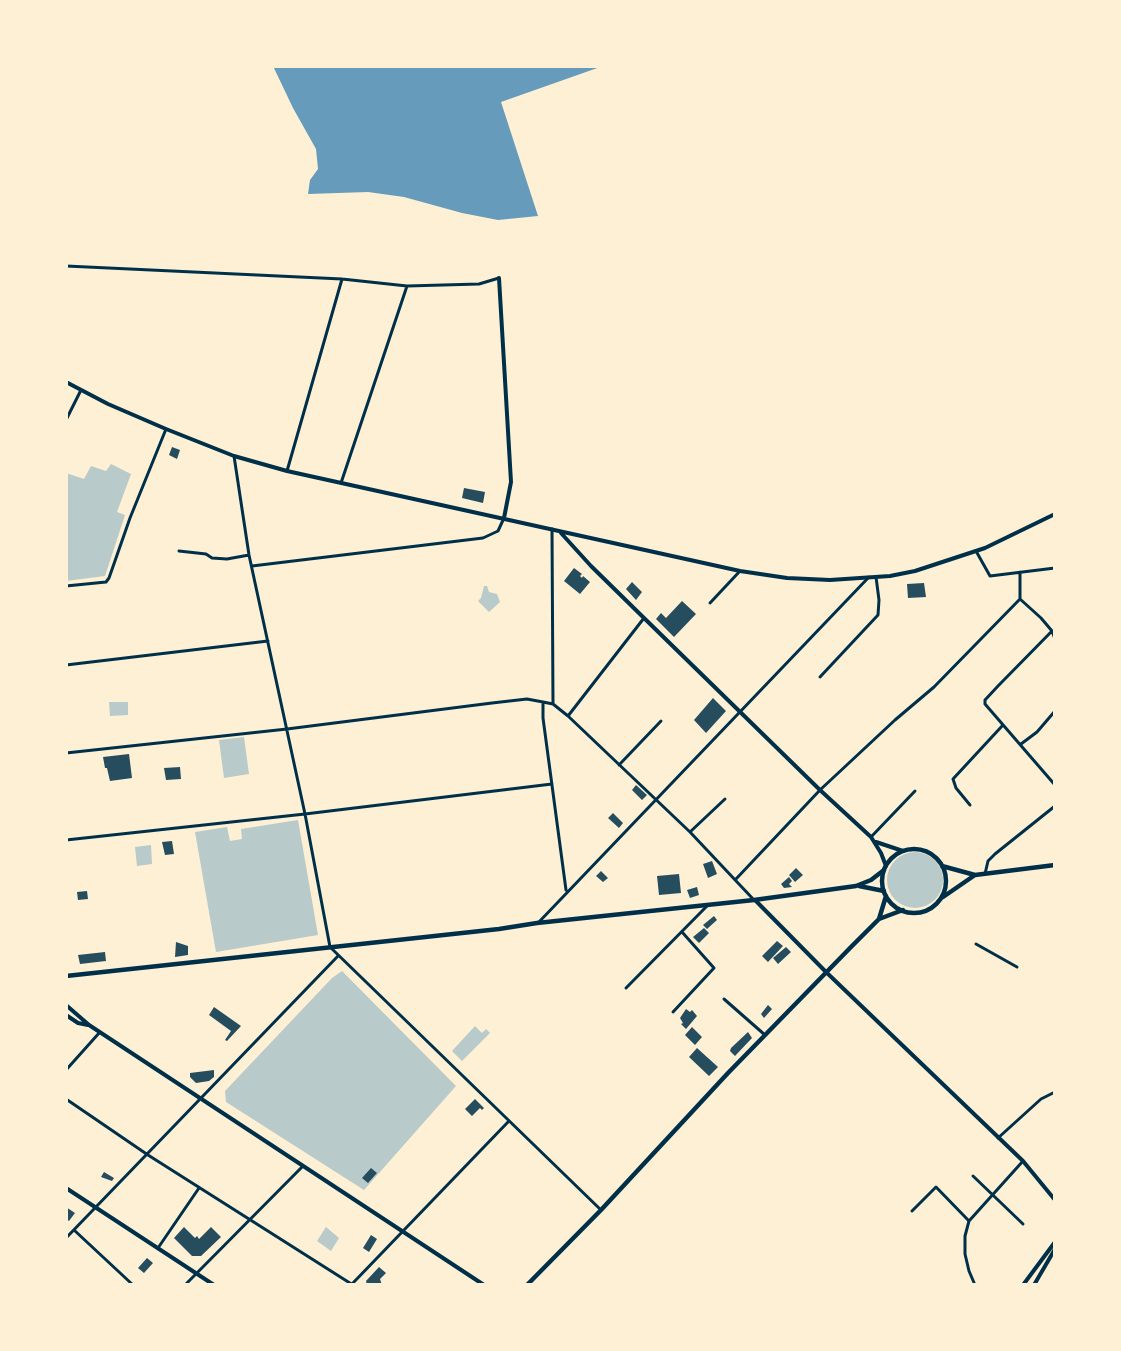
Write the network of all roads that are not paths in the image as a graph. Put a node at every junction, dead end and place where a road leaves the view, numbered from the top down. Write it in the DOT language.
graph roads {
  1 [pos="66,266"];
  2 [pos="499,278"];
  3 [pos="342,279"];
  4 [pos="407,286"];
  5 [pos="66,382"];
  6 [pos="81,390"];
  7 [pos="66,420"];
  8 [pos="166,429"];
  9 [pos="234,456"];
  10 [pos="287,471"];
  11 [pos="341,483"];
  12 [pos="1055,514"];
  13 [pos="504,518"];
  14 [pos="552,529"];
  15 [pos="560,532"];
  16 [pos="179,551"];
  17 [pos="976,551"];
  18 [pos="249,555"];
  19 [pos="252,566"];
  20 [pos="1055,568"];
  21 [pos="740,571"];
  22 [pos="1020,572"];
  23 [pos="869,577"];
  24 [pos="876,577"];
  25 [pos="66,586"];
  26 [pos="1020,598"];
  27 [pos="710,603"];
  28 [pos="644,618"];
  29 [pos="1052,631"];
  30 [pos="1055,639"];
  31 [pos="268,641"];
  32 [pos="66,665"];
  33 [pos="820,677"];
  34 [pos="543,702"];
  35 [pos="553,704"];
  36 [pos="1055,711"];
  37 [pos="740,712"];
  38 [pos="567,716"];
  39 [pos="661,721"];
  40 [pos="1003,725"];
  41 [pos="287,729"];
  42 [pos="1021,744"];
  43 [pos="66,753"];
  44 [pos="620,765"];
  45 [pos="1055,774"];
  46 [pos="1049,778"];
  47 [pos="552,784"];
  48 [pos="1055,785"];
  49 [pos="820,790"];
  50 [pos="915,791"];
  51 [pos="656,799"];
  52 [pos="725,799"];
  53 [pos="970,805"];
  54 [pos="1055,806"];
  55 [pos="305,814"];
  56 [pos="690,832"];
  57 [pos="872,837"];
  58 [pos="66,840"];
  59 [pos="875,842"];
  60 [pos="903,850"];
  61 [pos="942,866"];
  62 [pos="1055,866"];
  63 [pos="885,868"];
  64 [pos="985,874"];
  65 [pos="975,875"];
  66 [pos="736,879"];
  67 [pos="856,886"];
  68 [pos="566,891"];
  69 [pos="885,894"];
  70 [pos="941,898"];
  71 [pos="754,900"];
  72 [pos="708,905"];
  73 [pos="903,910"];
  74 [pos="879,919"];
  75 [pos="537,923"];
  76 [pos="682,932"];
  77 [pos="976,944"];
  78 [pos="330,947"];
  79 [pos="338,956"];
  80 [pos="1017,967"];
  81 [pos="826,972"];
  82 [pos="66,976"];
  83 [pos="626,988"];
  84 [pos="724,999"];
  85 [pos="66,1005"];
  86 [pos="673,1012"];
  87 [pos="66,1015"];
  88 [pos="89,1025"];
  89 [pos="100,1032"];
  90 [pos="765,1035"];
  91 [pos="66,1070"];
  92 [pos="1055,1092"];
  93 [pos="200,1098"];
  94 [pos="66,1099"];
  95 [pos="508,1122"];
  96 [pos="998,1138"];
  97 [pos="148,1155"];
  98 [pos="1023,1161"];
  99 [pos="303,1166"];
  100 [pos="974,1176"];
  101 [pos="66,1188"];
  102 [pos="199,1188"];
  103 [pos="992,1195"];
  104 [pos="1055,1200"];
  105 [pos="96,1208"];
  106 [pos="601,1210"];
  107 [pos="912,1211"];
  108 [pos="250,1220"];
  109 [pos="969,1221"];
  110 [pos="1023,1224"];
  111 [pos="74,1230"];
  112 [pos="402,1231"];
  113 [pos="66,1238"];
  114 [pos="1055,1242"];
  115 [pos="158,1248"];
  116 [pos="1055,1249"];
  117 [pos="196,1273"];
  118 [pos="133,1285"];
  119 [pos="185,1285"];
  120 [pos="214,1285"];
  121 [pos="351,1285"];
  122 [pos="484,1285"];
  123 [pos="527,1285"];
  124 [pos="975,1285"];
  125 [pos="1023,1285"];
  126 [pos="1034,1285"];
  1 -- 3 [label="street"];
  2 -- 4 [label="street"];
  2 -- 13 [label="street"];
  3 -- 4 [label="street"];
  3 -- 10 [label="street"];
  4 -- 11 [label="street"];
  5 -- 6 [label="street"];
  6 -- 7 [label="street"];
  6 -- 8 [label="street"];
  8 -- 9 [label="street"];
  8 -- 25 [label="street"];
  9 -- 10 [label="street"];
  9 -- 18 [label="street"];
  10 -- 11 [label="street"];
  11 -- 13 [label="street"];
  12 -- 17 [label="street"];
  13 -- 14 [label="street"];
  13 -- 19 [label="street"];
  14 -- 15 [label="street"];
  14 -- 35 [label="street"];
  15 -- 21 [label="street"];
  15 -- 28 [label="street"];
  16 -- 18 [label="street"];
  17 -- 22 [label="street"];
  17 -- 24 [label="street"];
  18 -- 19 [label="street"];
  19 -- 31 [label="street"];
  20 -- 22 [label="street"];
  21 -- 23 [label="street"];
  21 -- 27 [label="street"];
  22 -- 26 [label="street"];
  23 -- 24 [label="street"];
  23 -- 37 [label="street"];
  24 -- 33 [label="street"];
  26 -- 29 [label="street"];
  26 -- 49 [label="street"];
  28 -- 37 [label="street"];
  28 -- 38 [label="street"];
  29 -- 30 [label="street"];
  29 -- 40 [label="street"];
  31 -- 32 [label="street"];
  31 -- 41 [label="street"];
  34 -- 35 [label="street"];
  34 -- 41 [label="street"];
  34 -- 47 [label="street"];
  35 -- 38 [label="street"];
  36 -- 42 [label="street"];
  37 -- 49 [label="street"];
  37 -- 51 [label="street"];
  38 -- 44 [label="street"];
  39 -- 44 [label="street"];
  40 -- 42 [label="street"];
  40 -- 53 [label="street"];
  41 -- 43 [label="street"];
  41 -- 55 [label="street"];
  42 -- 46 [label="street"];
  44 -- 51 [label="street"];
  45 -- 46 [label="street"];
  46 -- 48 [label="street"];
  47 -- 55 [label="street"];
  47 -- 68 [label="street"];
  49 -- 57 [label="street"];
  49 -- 66 [label="street"];
  50 -- 57 [label="street"];
  51 -- 56 [label="street"];
  51 -- 68 [label="street"];
  52 -- 56 [label="street"];
  54 -- 64 [label="street"];
  55 -- 58 [label="street"];
  55 -- 78 [label="street"];
  56 -- 66 [label="street"];
  57 -- 59 [label="street"];
  59 -- 60 [label="street"];
  59 -- 63 [label="street"];
  60 -- 61 [label="main road"];
  60 -- 63 [label="main road"];
  61 -- 65 [label="main road"];
  61 -- 70 [label="main road"];
  62 -- 64 [label="main road"];
  63 -- 67 [label="main road"];
  63 -- 69 [label="main road"];
  64 -- 65 [label="main road"];
  65 -- 70 [label="main road"];
  66 -- 71 [label="street"];
  67 -- 69 [label="main road"];
  67 -- 71 [label="main road"];
  68 -- 75 [label="street"];
  69 -- 73 [label="main road"];
  69 -- 74 [label="main road"];
  70 -- 73 [label="main road"];
  71 -- 72 [label="main road"];
  71 -- 81 [label="street"];
  72 -- 75 [label="main road"];
  72 -- 76 [label="street"];
  73 -- 74 [label="main road"];
  74 -- 81 [label="main road"];
  75 -- 78 [label="main road"];
  76 -- 83 [label="street"];
  76 -- 86 [label="street"];
  77 -- 80 [label="street"];
  78 -- 79 [label="street"];
  78 -- 82 [label="main road"];
  79 -- 93 [label="street"];
  79 -- 95 [label="street"];
  81 -- 90 [label="main road"];
  81 -- 96 [label="street"];
  84 -- 90 [label="street"];
  85 -- 88 [label="street"];
  87 -- 88 [label="street"];
  88 -- 89 [label="street"];
  89 -- 91 [label="street"];
  89 -- 93 [label="street"];
  90 -- 106 [label="main road"];
  92 -- 96 [label="street"];
  93 -- 97 [label="street"];
  93 -- 99 [label="street"];
  94 -- 97 [label="street"];
  95 -- 106 [label="street"];
  95 -- 112 [label="street"];
  96 -- 98 [label="street"];
  97 -- 102 [label="street"];
  97 -- 105 [label="street"];
  98 -- 103 [label="street"];
  98 -- 104 [label="street"];
  99 -- 108 [label="street"];
  99 -- 112 [label="street"];
  100 -- 103 [label="street"];
  101 -- 105 [label="street"];
  102 -- 108 [label="street"];
  102 -- 115 [label="street"];
  103 -- 109 [label="street"];
  103 -- 110 [label="street"];
  105 -- 111 [label="street"];
  105 -- 115 [label="street"];
  106 -- 123 [label="main road"];
  107 -- 109 [label="street"];
  108 -- 117 [label="street"];
  108 -- 121 [label="street"];
  109 -- 124 [label="street"];
  111 -- 113 [label="street"];
  111 -- 118 [label="street"];
  112 -- 121 [label="street"];
  112 -- 122 [label="street"];
  114 -- 125 [label="street"];
  115 -- 117 [label="street"];
  116 -- 126 [label="street"];
  117 -- 119 [label="street"];
  117 -- 120 [label="street"];
}
